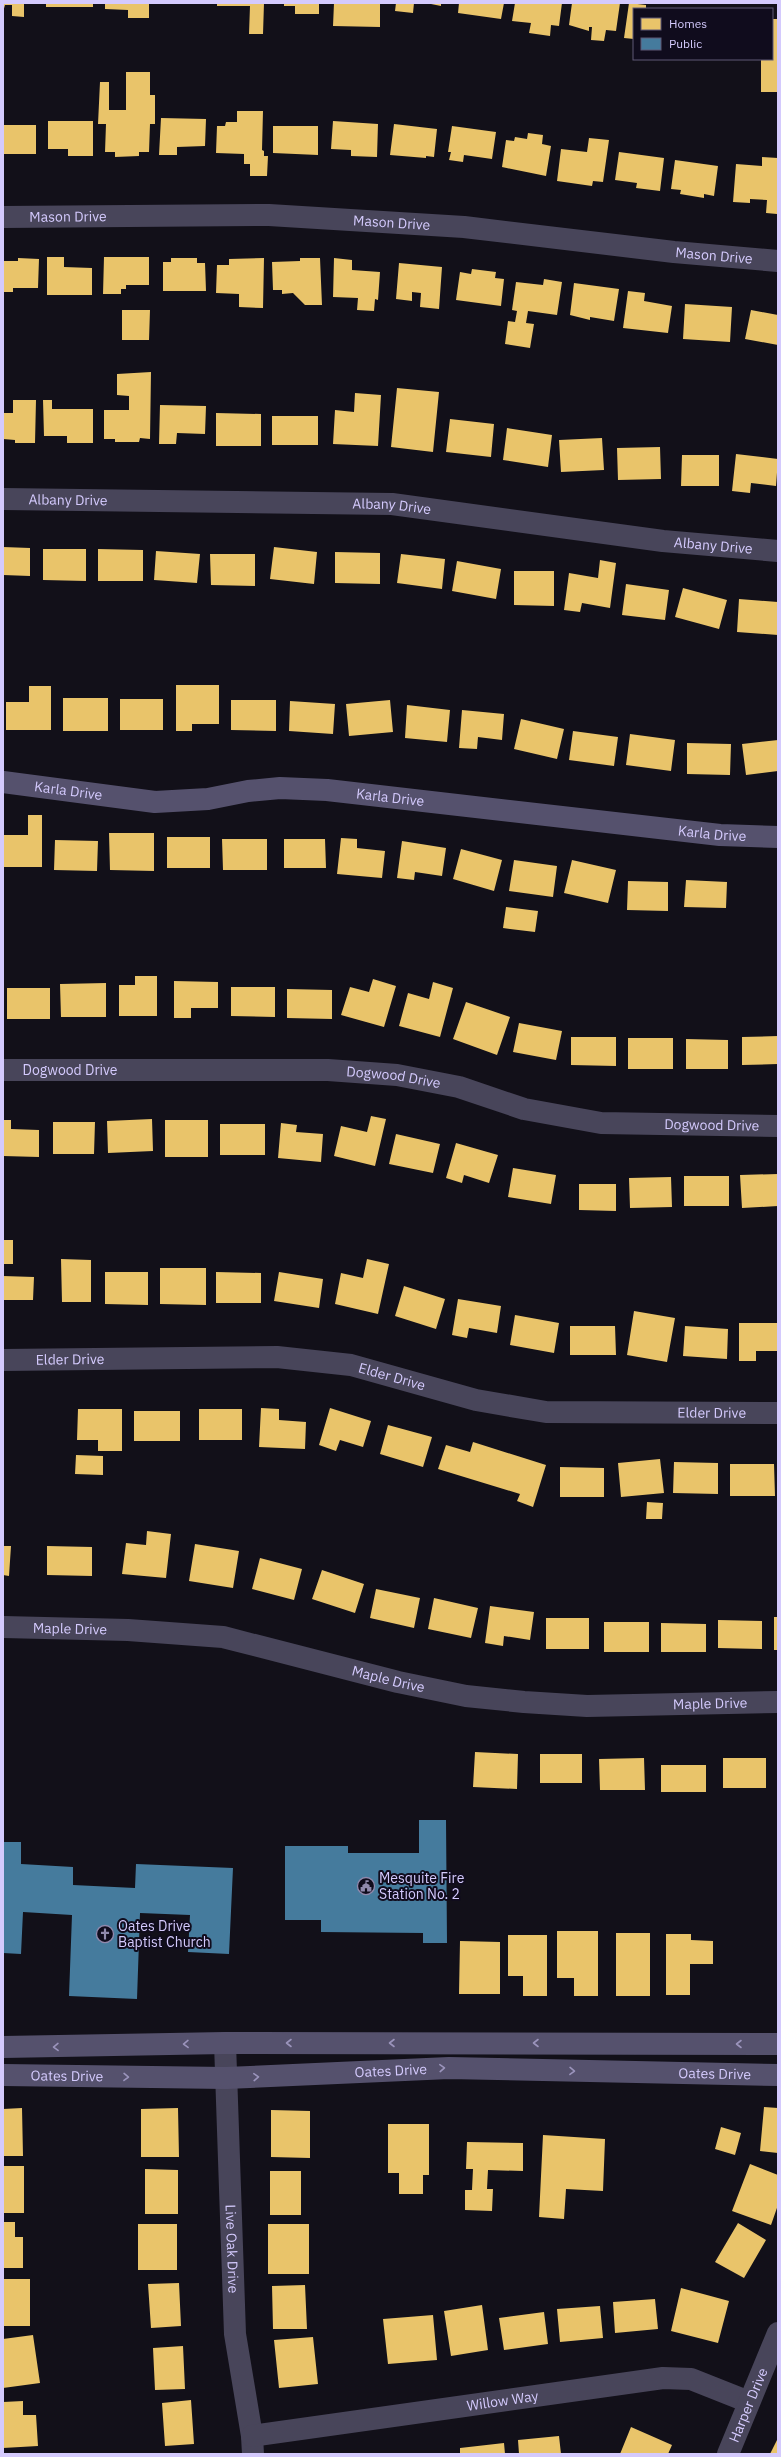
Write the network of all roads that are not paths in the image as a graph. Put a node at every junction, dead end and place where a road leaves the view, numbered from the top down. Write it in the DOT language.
graph roads {
  1 [pos="3,216"];
  2 [pos="778,261"];
  3 [pos="3,499"];
  4 [pos="778,551"];
  5 [pos="3,782"];
  6 [pos="778,837"];
  7 [pos="3,1070"];
  8 [pos="778,1126"];
  9 [pos="3,1360"];
  10 [pos="778,1413"];
  11 [pos="3,1627"];
  12 [pos="778,1702"];
  13 [pos="225,2043"];
  14 [pos="778,2044"];
  15 [pos="3,2047"];
  16 [pos="3,2075"];
  17 [pos="778,2075"];
  18 [pos="226,2078"];
  19 [pos="778,2333"];
  20 [pos="749,2402"];
  21 [pos="252,2445"];
  22 [pos="728,2454"];
  1 -- 2 [label="street, Mason Drive"];
  3 -- 4 [label="street, Albany Drive"];
  5 -- 6 [label="main road, Karla Drive"];
  7 -- 8 [label="street, Dogwood Drive"];
  9 -- 10 [label="street, Elder Drive"];
  11 -- 12 [label="street, Maple Drive"];
  14 -- 13 [label="main road, Oates Drive, one-way"];
  13 -- 15 [label="main road, Oates Drive, one-way"];
  13 -- 18 [label="street, Live Oak Drive"];
  16 -- 18 [label="main road, Oates Drive, one-way"];
  18 -- 17 [label="main road, Oates Drive, one-way"];
  18 -- 21 [label="street, Live Oak Drive"];
  19 -- 20 [label="street, Harper Drive"];
  20 -- 21 [label="street, Willow Way"];
  20 -- 22 [label="street, Harper Drive"];
}
